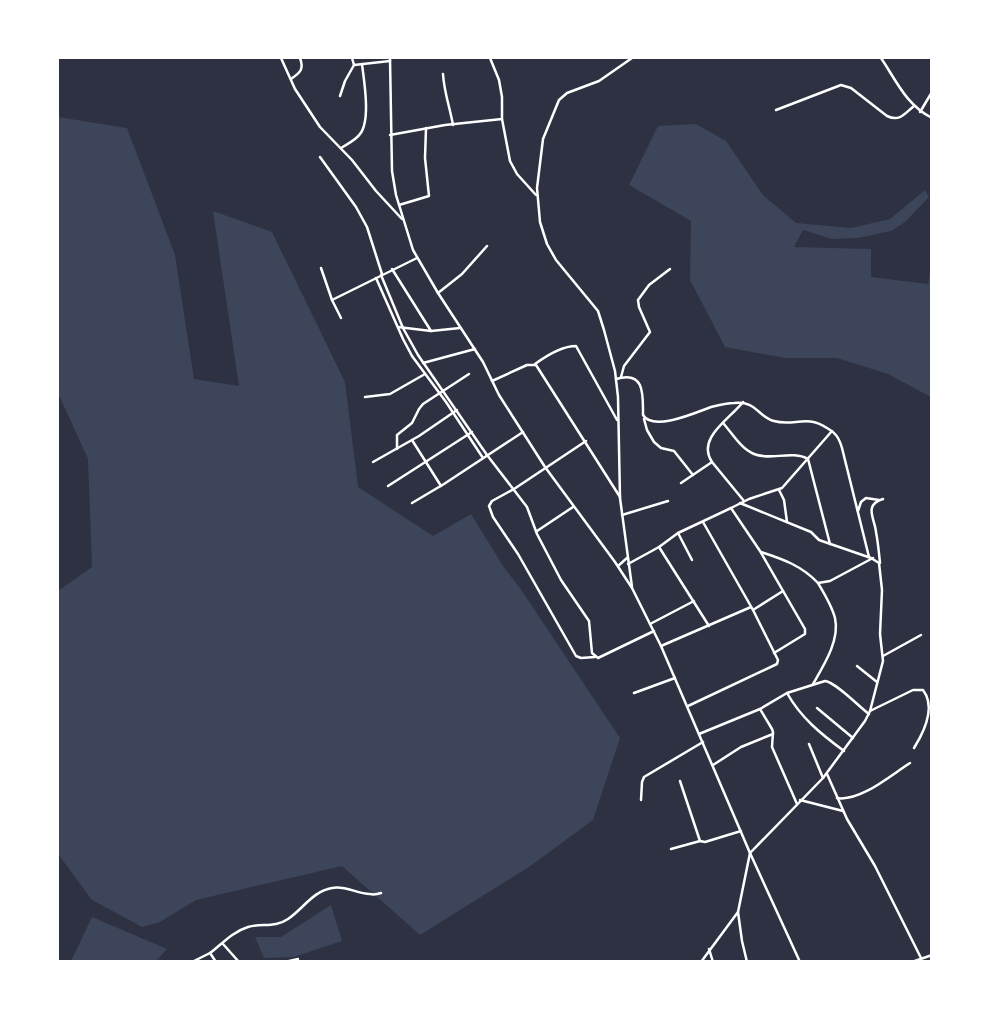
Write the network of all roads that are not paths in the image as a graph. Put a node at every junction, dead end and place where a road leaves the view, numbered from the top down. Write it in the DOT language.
graph roads {
  1 [pos="280,58"];
  2 [pos="300,58"];
  3 [pos="352,58"];
  4 [pos="490,58"];
  5 [pos="632,58"];
  6 [pos="882,58"];
  7 [pos="390,60"];
  8 [pos="362,64"];
  9 [pos="354,65"];
  10 [pos="443,74"];
  11 [pos="291,79"];
  12 [pos="932,92"];
  13 [pos="340,96"];
  14 [pos="914,106"];
  15 [pos="776,110"];
  16 [pos="920,112"];
  17 [pos="932,118"];
  18 [pos="502,119"];
  19 [pos="452,125"];
  20 [pos="426,128"];
  21 [pos="390,135"];
  22 [pos="341,148"];
  23 [pos="320,157"];
  24 [pos="537,196"];
  25 [pos="399,205"];
  26 [pos="403,220"];
  27 [pos="486,246"];
  28 [pos="417,258"];
  29 [pos="321,268"];
  30 [pos="392,269"];
  31 [pos="670,269"];
  32 [pos="381,275"];
  33 [pos="376,278"];
  34 [pos="438,293"];
  35 [pos="332,300"];
  36 [pos="341,318"];
  37 [pos="398,327"];
  38 [pos="402,328"];
  39 [pos="461,328"];
  40 [pos="431,331"];
  41 [pos="475,349"];
  42 [pos="424,363"];
  43 [pos="418,364"];
  44 [pos="534,364"];
  45 [pos="425,374"];
  46 [pos="470,374"];
  47 [pos="622,377"];
  48 [pos="616,379"];
  49 [pos="492,380"];
  50 [pos="444,390"];
  51 [pos="440,393"];
  52 [pos="365,397"];
  53 [pos="743,402"];
  54 [pos="609,406"];
  55 [pos="457,410"];
  56 [pos="618,411"];
  57 [pos="453,413"];
  58 [pos="644,418"];
  59 [pos="618,421"];
  60 [pos="723,423"];
  61 [pos="832,431"];
  62 [pos="472,432"];
  63 [pos="523,432"];
  64 [pos="467,435"];
  65 [pos="412,440"];
  66 [pos="586,441"];
  67 [pos="396,449"];
  68 [pos="487,455"];
  69 [pos="483,458"];
  70 [pos="808,459"];
  71 [pos="373,462"];
  72 [pos="427,462"];
  73 [pos="712,462"];
  74 [pos="545,467"];
  75 [pos="693,475"];
  76 [pos="681,483"];
  77 [pos="388,486"];
  78 [pos="441,486"];
  79 [pos="514,489"];
  80 [pos="779,490"];
  81 [pos="620,498"];
  82 [pos="668,501"];
  83 [pos="744,501"];
  84 [pos="412,503"];
  85 [pos="740,503"];
  86 [pos="573,507"];
  87 [pos="731,508"];
  88 [pos="858,511"];
  89 [pos="622,516"];
  90 [pos="703,522"];
  91 [pos="787,522"];
  92 [pos="536,531"];
  93 [pos="678,533"];
  94 [pos="830,544"];
  95 [pos="659,547"];
  96 [pos="760,552"];
  97 [pos="869,557"];
  98 [pos="627,558"];
  99 [pos="873,558"];
  100 [pos="692,560"];
  101 [pos="628,564"];
  102 [pos="880,565"];
  103 [pos="618,566"];
  104 [pos="818,583"];
  105 [pos="632,588"];
  106 [pos="783,591"];
  107 [pos="694,601"];
  108 [pos="752,609"];
  109 [pos="650,624"];
  110 [pos="709,626"];
  111 [pos="654,631"];
  112 [pos="921,635"];
  113 [pos="661,646"];
  114 [pos="774,653"];
  115 [pos="884,656"];
  116 [pos="595,657"];
  117 [pos="857,666"];
  118 [pos="675,678"];
  119 [pos="877,682"];
  120 [pos="813,684"];
  121 [pos="634,693"];
  122 [pos="786,693"];
  123 [pos="688,706"];
  124 [pos="817,708"];
  125 [pos="760,709"];
  126 [pos="869,713"];
  127 [pos="699,734"];
  128 [pos="773,734"];
  129 [pos="853,738"];
  130 [pos="702,742"];
  131 [pos="809,744"];
  132 [pos="914,748"];
  133 [pos="844,751"];
  134 [pos="910,763"];
  135 [pos="713,765"];
  136 [pos="826,774"];
  137 [pos="823,778"];
  138 [pos="680,781"];
  139 [pos="837,798"];
  140 [pos="641,800"];
  141 [pos="800,800"];
  142 [pos="796,804"];
  143 [pos="843,811"];
  144 [pos="741,831"];
  145 [pos="700,841"];
  146 [pos="671,849"];
  147 [pos="750,853"];
  148 [pos="382,893"];
  149 [pos="738,912"];
  150 [pos="223,944"];
  151 [pos="710,949"];
  152 [pos="210,954"];
  153 [pos="932,955"];
  154 [pos="921,958"];
  155 [pos="298,959"];
  156 [pos="192,962"];
  157 [pos="216,962"];
  158 [pos="239,962"];
  159 [pos="285,962"];
  160 [pos="701,962"];
  161 [pos="713,962"];
  162 [pos="747,962"];
  163 [pos="800,962"];
  164 [pos="912,962"];
  1 -- 11 [label="street"];
  2 -- 11 [label="street"];
  3 -- 9 [label="street"];
  4 -- 18 [label="street"];
  5 -- 24 [label="street"];
  6 -- 14 [label="street"];
  7 -- 8 [label="street"];
  7 -- 21 [label="street"];
  8 -- 9 [label="street"];
  8 -- 22 [label="street"];
  9 -- 13 [label="street"];
  10 -- 19 [label="street"];
  11 -- 22 [label="street"];
  12 -- 16 [label="street"];
  14 -- 15 [label="street"];
  14 -- 16 [label="street"];
  16 -- 17 [label="street"];
  18 -- 19 [label="street"];
  18 -- 24 [label="street"];
  19 -- 20 [label="street"];
  20 -- 21 [label="street"];
  20 -- 25 [label="street"];
  21 -- 25 [label="street"];
  22 -- 26 [label="street"];
  23 -- 32 [label="street"];
  24 -- 48 [label="street"];
  25 -- 26 [label="street"];
  26 -- 28 [label="street"];
  27 -- 34 [label="street"];
  28 -- 30 [label="street"];
  28 -- 34 [label="street"];
  29 -- 35 [label="street"];
  30 -- 32 [label="street"];
  30 -- 40 [label="street"];
  31 -- 47 [label="street"];
  32 -- 33 [label="street"];
  32 -- 38 [label="street"];
  33 -- 35 [label="street"];
  33 -- 37 [label="street"];
  34 -- 39 [label="street"];
  35 -- 36 [label="street"];
  37 -- 38 [label="street"];
  37 -- 43 [label="street"];
  38 -- 40 [label="street"];
  38 -- 42 [label="street"];
  39 -- 40 [label="street"];
  39 -- 41 [label="street"];
  41 -- 42 [label="street"];
  41 -- 49 [label="street"];
  42 -- 43 [label="street"];
  42 -- 50 [label="street"];
  43 -- 45 [label="street"];
  44 -- 49 [label="street"];
  44 -- 54 [label="street"];
  44 -- 66 [label="street"];
  45 -- 51 [label="street"];
  45 -- 52 [label="street"];
  46 -- 50 [label="street"];
  47 -- 48 [label="street"];
  47 -- 58 [label="street"];
  48 -- 56 [label="street"];
  49 -- 63 [label="street"];
  50 -- 51 [label="street"];
  50 -- 55 [label="street"];
  51 -- 57 [label="street"];
  51 -- 67 [label="street"];
  53 -- 58 [label="street"];
  53 -- 60 [label="street"];
  53 -- 61 [label="street"];
  54 -- 56 [label="street"];
  54 -- 59 [label="street"];
  55 -- 57 [label="street"];
  55 -- 62 [label="street"];
  56 -- 59 [label="street"];
  57 -- 64 [label="street"];
  57 -- 65 [label="street"];
  58 -- 75 [label="street"];
  59 -- 81 [label="street"];
  60 -- 70 [label="street"];
  60 -- 73 [label="street"];
  61 -- 70 [label="street"];
  61 -- 88 [label="street"];
  62 -- 64 [label="street"];
  62 -- 68 [label="street"];
  63 -- 68 [label="street"];
  63 -- 74 [label="street"];
  64 -- 69 [label="street"];
  64 -- 72 [label="street"];
  65 -- 67 [label="street"];
  65 -- 72 [label="street"];
  66 -- 74 [label="street"];
  66 -- 81 [label="street"];
  67 -- 71 [label="street"];
  68 -- 69 [label="street"];
  68 -- 79 [label="street"];
  69 -- 78 [label="street"];
  70 -- 80 [label="street"];
  70 -- 94 [label="street"];
  72 -- 77 [label="street"];
  72 -- 78 [label="street"];
  73 -- 75 [label="street"];
  73 -- 83 [label="street"];
  74 -- 79 [label="street"];
  74 -- 86 [label="street"];
  75 -- 76 [label="street"];
  78 -- 84 [label="street"];
  79 -- 92 [label="street"];
  79 -- 116 [label="street"];
  80 -- 83 [label="street"];
  80 -- 91 [label="street"];
  81 -- 89 [label="street"];
  82 -- 89 [label="street"];
  83 -- 85 [label="street"];
  85 -- 87 [label="street"];
  85 -- 91 [label="street"];
  86 -- 92 [label="street"];
  86 -- 103 [label="street"];
  87 -- 90 [label="street"];
  87 -- 96 [label="street"];
  88 -- 97 [label="street"];
  88 -- 102 [label="street"];
  89 -- 98 [label="street"];
  90 -- 93 [label="street"];
  90 -- 108 [label="street"];
  91 -- 94 [label="street"];
  92 -- 116 [label="street"];
  93 -- 95 [label="street"];
  93 -- 100 [label="street"];
  94 -- 97 [label="street"];
  95 -- 101 [label="street"];
  95 -- 107 [label="street"];
  96 -- 104 [label="street"];
  96 -- 106 [label="street"];
  97 -- 99 [label="street"];
  98 -- 101 [label="street"];
  98 -- 103 [label="street"];
  99 -- 102 [label="street"];
  99 -- 104 [label="street"];
  101 -- 105 [label="street"];
  102 -- 115 [label="street"];
  103 -- 105 [label="street"];
  104 -- 120 [label="street"];
  105 -- 109 [label="street"];
  106 -- 108 [label="street"];
  106 -- 114 [label="street"];
  107 -- 109 [label="street"];
  107 -- 110 [label="street"];
  108 -- 110 [label="street"];
  108 -- 114 [label="street"];
  109 -- 111 [label="street"];
  110 -- 113 [label="street"];
  111 -- 113 [label="street"];
  111 -- 116 [label="street"];
  112 -- 115 [label="street"];
  113 -- 118 [label="street"];
  114 -- 123 [label="street"];
  115 -- 119 [label="street"];
  117 -- 119 [label="street"];
  118 -- 121 [label="street"];
  118 -- 123 [label="street"];
  119 -- 126 [label="street"];
  120 -- 122 [label="street"];
  120 -- 126 [label="street"];
  122 -- 125 [label="street"];
  122 -- 133 [label="street"];
  123 -- 127 [label="street"];
  124 -- 129 [label="street"];
  125 -- 127 [label="street"];
  125 -- 128 [label="street"];
  126 -- 129 [label="street"];
  126 -- 132 [label="street"];
  127 -- 130 [label="street"];
  128 -- 135 [label="street"];
  128 -- 142 [label="street"];
  129 -- 133 [label="street"];
  130 -- 135 [label="street"];
  130 -- 140 [label="street"];
  131 -- 137 [label="street"];
  133 -- 136 [label="street"];
  134 -- 139 [label="street"];
  135 -- 144 [label="street"];
  136 -- 137 [label="street"];
  136 -- 139 [label="street"];
  137 -- 141 [label="street"];
  138 -- 145 [label="street"];
  139 -- 143 [label="street"];
  141 -- 142 [label="street"];
  141 -- 143 [label="street"];
  142 -- 147 [label="street"];
  143 -- 154 [label="street"];
  144 -- 145 [label="street"];
  144 -- 147 [label="street"];
  145 -- 146 [label="street"];
  147 -- 149 [label="street"];
  147 -- 163 [label="street"];
  148 -- 150 [label="street"];
  149 -- 151 [label="street"];
  149 -- 162 [label="street"];
  150 -- 152 [label="street"];
  150 -- 158 [label="street"];
  151 -- 160 [label="street"];
  151 -- 161 [label="street"];
  152 -- 156 [label="street"];
  152 -- 157 [label="street"];
  153 -- 154 [label="street"];
  154 -- 164 [label="street"];
  155 -- 159 [label="street"];
}
